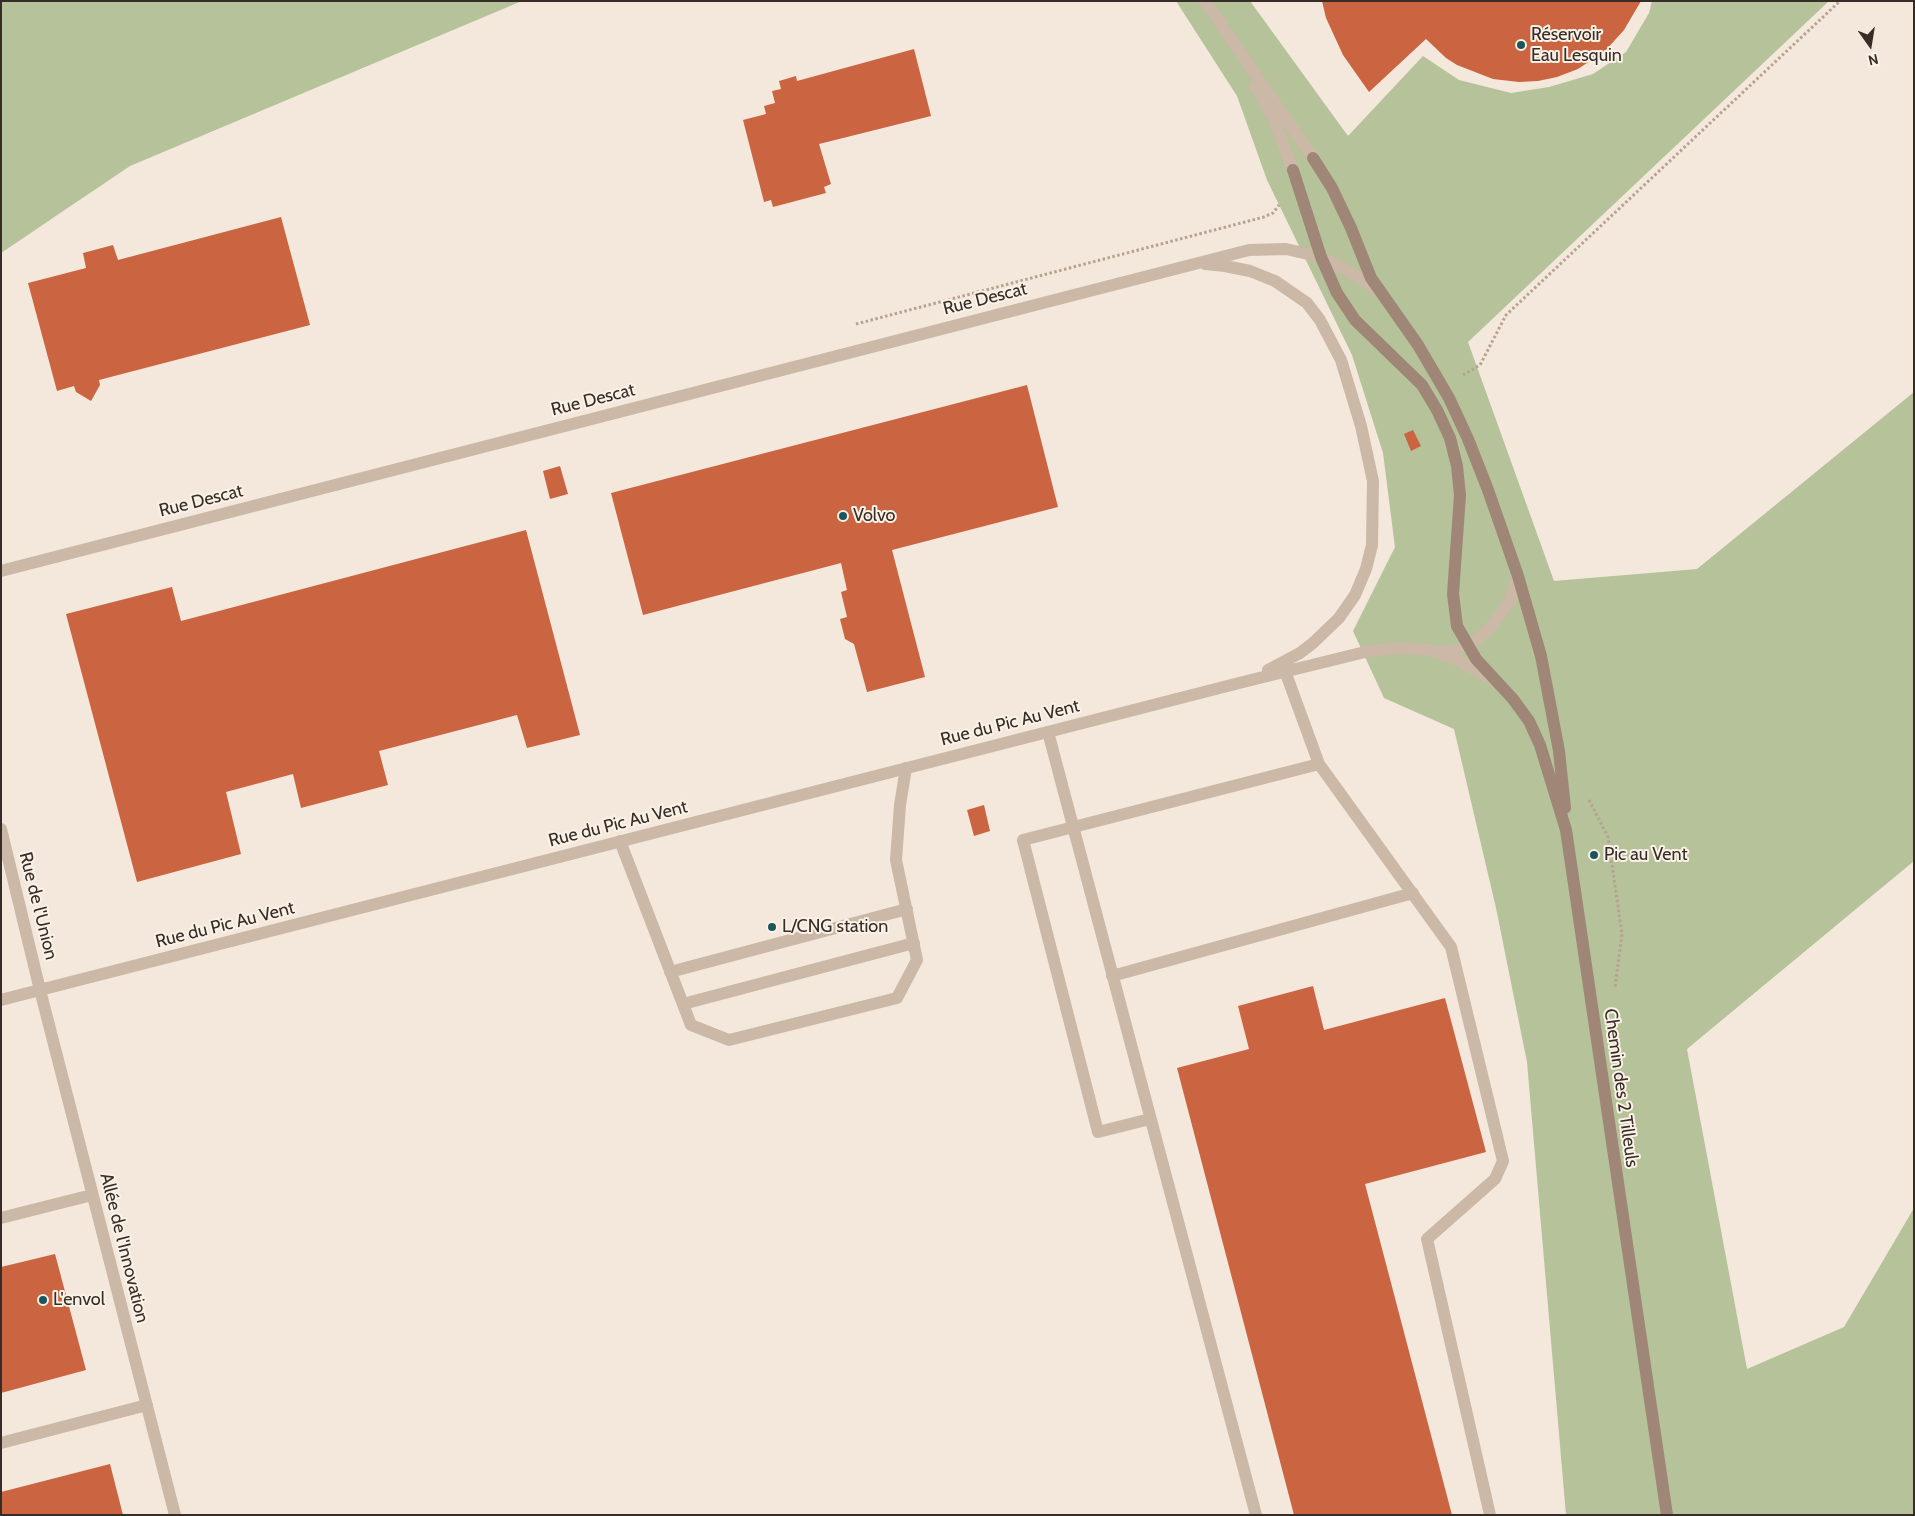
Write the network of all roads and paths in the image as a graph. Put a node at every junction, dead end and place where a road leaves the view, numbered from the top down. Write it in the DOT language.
graph roads {
  1 [pos="1205,1"];
  2 [pos="1840,1"];
  3 [pos="1225,31"];
  4 [pos="1321,257"];
  5 [pos="1194,263"];
  6 [pos="1383,296"];
  7 [pos="1443,387"];
  8 [pos="1349,390"];
  9 [pos="1,570"];
  10 [pos="1518,576"];
  11 [pos="1467,645"];
  12 [pos="1430,650"];
  13 [pos="1285,671"];
  14 [pos="1243,682"];
  15 [pos="1496,682"];
  16 [pos="1048,732"];
  17 [pos="1319,764"];
  18 [pos="906,768"];
  19 [pos="1587,795"];
  20 [pos="1072,827"];
  21 [pos="1,830"];
  22 [pos="1566,830"];
  23 [pos="620,841"];
  24 [pos="1413,893"];
  25 [pos="907,910"];
  26 [pos="914,943"];
  27 [pos="670,972"];
  28 [pos="1112,976"];
  29 [pos="40,990"];
  30 [pos="1614,993"];
  31 [pos="1,1000"];
  32 [pos="683,1004"];
  33 [pos="1150,1120"];
  34 [pos="92,1195"];
  35 [pos="1,1218"];
  36 [pos="147,1405"];
  37 [pos="1,1443"];
  38 [pos="175,1515"];
  39 [pos="1256,1515"];
  40 [pos="1490,1515"];
  41 [pos="1667,1515"];
  1 -- 3 [label="street"];
  2 -- 7 [label="path"];
  3 -- 4 [label="street, Chemin des 2 Tilleuls"];
  3 -- 6 [label="street"];
  4 -- 5 [label="street, Rue Descat"];
  4 -- 6 [label="street, Rue Descat"];
  4 -- 11 [label="street, Chemin des 2 Tilleuls"];
  5 -- 8 [label="street, Rue Descat"];
  5 -- 9 [label="street, Rue Descat"];
  6 -- 7 [label="street"];
  7 -- 10 [label="street"];
  8 -- 14 [label="street, Rue du Pic Au Vent"];
  10 -- 11 [label="street, Rue du Pic Au Vent"];
  10 -- 22 [label="street"];
  11 -- 12 [label="street, Rue du Pic Au Vent"];
  11 -- 15 [label="street, Chemin des 2 Tilleuls"];
  12 -- 13 [label="street, Rue du Pic Au Vent"];
  12 -- 15 [label="street, Rue du Pic Au Vent"];
  13 -- 14 [label="street, Rue du Pic Au Vent"];
  13 -- 17 [label="street"];
  14 -- 16 [label="street, Rue du Pic Au Vent"];
  15 -- 22 [label="street, Chemin des 2 Tilleuls"];
  16 -- 18 [label="street, Rue du Pic Au Vent"];
  16 -- 20 [label="street"];
  17 -- 20 [label="street"];
  17 -- 24 [label="street"];
  18 -- 23 [label="street, Rue du Pic Au Vent"];
  18 -- 25 [label="street"];
  19 -- 30 [label="path"];
  20 -- 28 [label="street"];
  20 -- 33 [label="street"];
  21 -- 29 [label="street, Rue de l'Union"];
  22 -- 41 [label="street, Chemin des 2 Tilleuls"];
  23 -- 27 [label="street"];
  23 -- 29 [label="street, Rue du Pic Au Vent"];
  24 -- 28 [label="street"];
  24 -- 40 [label="street"];
  25 -- 26 [label="street"];
  25 -- 27 [label="street"];
  26 -- 32 [label="street"];
  26 -- 32 [label="street"];
  27 -- 32 [label="street"];
  28 -- 33 [label="street"];
  29 -- 31 [label="street, Rue du Pic Au Vent"];
  29 -- 34 [label="street, Allée de l'Innovation"];
  33 -- 39 [label="street"];
  34 -- 35 [label="street"];
  34 -- 36 [label="street, Allée de l'Innovation"];
  36 -- 37 [label="street"];
  36 -- 38 [label="street, Allée de l'Innovation"];
}
